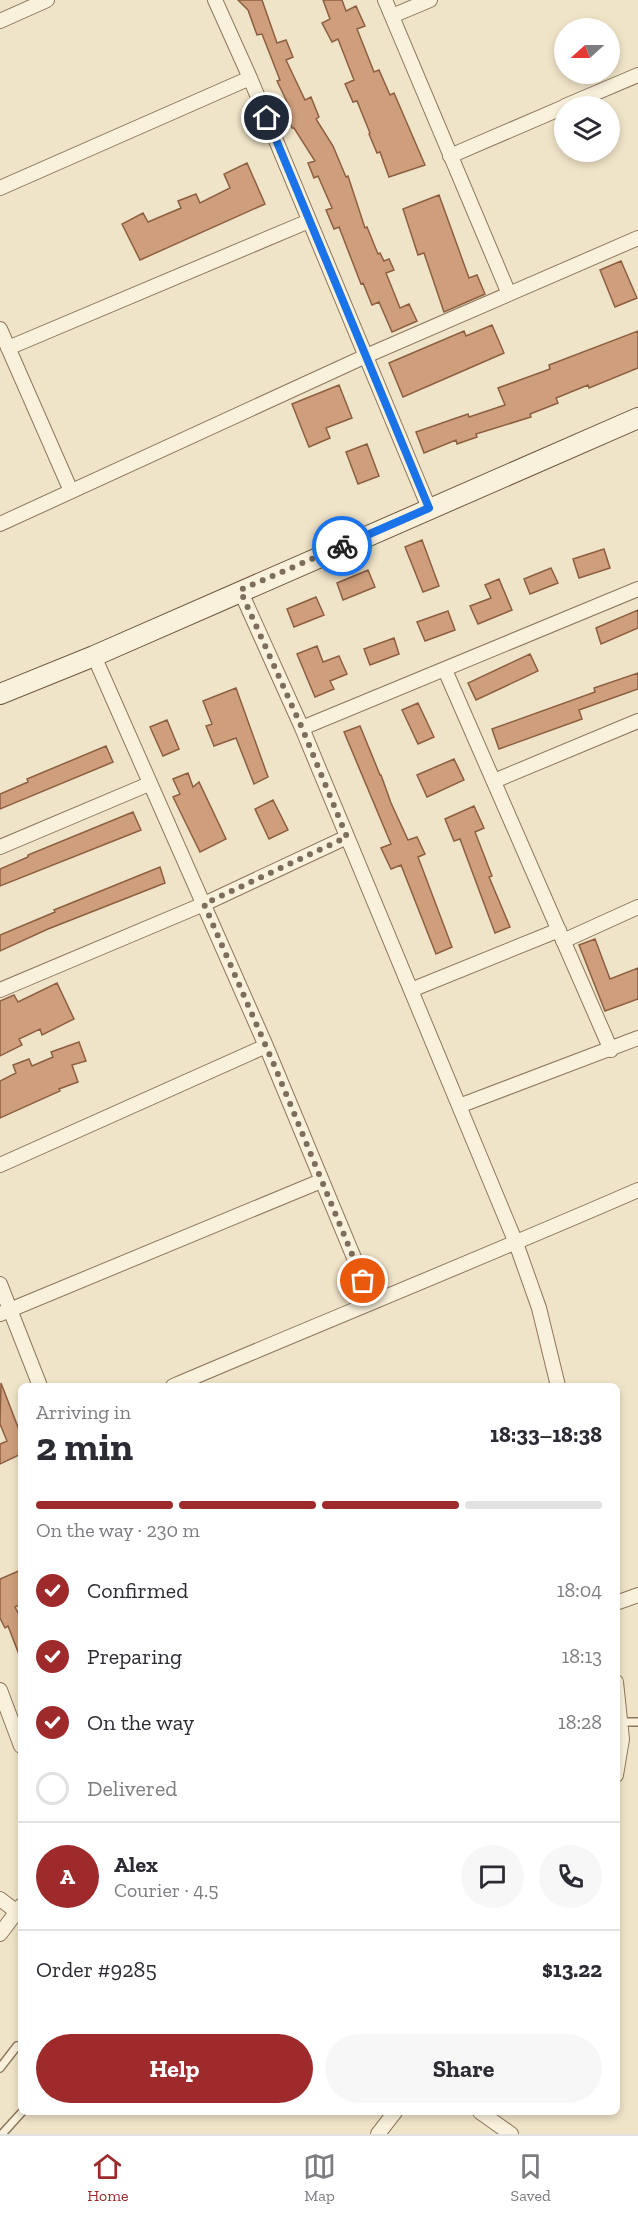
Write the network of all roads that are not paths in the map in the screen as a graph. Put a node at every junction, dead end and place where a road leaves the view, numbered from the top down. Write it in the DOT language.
graph roads {
  1 [pos="47,0"];
  2 [pos="215,0"];
  3 [pos="385,0"];
  4 [pos="430,0"];
  5 [pos="392,16"];
  6 [pos="0,21"];
  7 [pos="638,75"];
  8 [pos="250,78"];
  9 [pos="589,96"];
  10 [pos="554,111"];
  11 [pos="450,156"];
  12 [pos="0,188"];
  13 [pos="309,221"];
  14 [pos="638,238"];
  15 [pos="509,294"];
  16 [pos="0,329"];
  17 [pos="8,348"];
  18 [pos="366,356"];
  19 [pos="638,418"];
  20 [pos="70,491"];
  21 [pos="429,508"];
  22 [pos="0,524"];
  23 [pos="638,589"];
  24 [pos="240,590"];
  25 [pos="94,656"];
  26 [pos="445,670"];
  27 [pos="0,694"];
  28 [pos="638,721"];
  29 [pos="302,728"];
  30 [pos="494,781"];
  31 [pos="149,784"];
  32 [pos="347,837"];
  33 [pos="0,847"];
  34 [pos="204,904"];
  35 [pos="638,907"];
  36 [pos="561,935"];
  37 [pos="0,990"];
  38 [pos="411,990"];
  39 [pos="638,1038"];
  40 [pos="266,1046"];
  41 [pos="611,1050"];
  42 [pos="459,1106"];
  43 [pos="0,1165"];
  44 [pos="321,1182"];
  45 [pos="638,1190"];
  46 [pos="516,1243"];
  47 [pos="0,1284"];
  48 [pos="372,1301"];
  49 [pos="6,1312"];
  50 [pos="42,1383"];
  51 [pos="180,1383"];
  52 [pos="557,1383"];
  53 [pos="638,1595"];
  54 [pos="620,1602"];
  55 [pos="0,1690"];
  56 [pos="620,1714"];
  57 [pos="621,1722"];
  58 [pos="638,1722"];
  59 [pos="18,1738"];
  60 [pos="620,1760"];
  61 [pos="0,1899"];
  62 [pos="18,1908"];
  63 [pos="18,1910"];
  64 [pos="0,1934"];
  65 [pos="18,2047"];
  66 [pos="0,2068"];
  67 [pos="19,2115"];
  68 [pos="393,2115"];
  69 [pos="484,2115"];
  70 [pos="2,2134"];
  71 [pos="378,2134"];
  72 [pos="511,2134"];
  1 -- 6 [label="street"];
  2 -- 8 [label="street"];
  3 -- 5 [label="street"];
  4 -- 5 [label="street"];
  5 -- 11 [label="street"];
  7 -- 9 [label="street"];
  8 -- 12 [label="street"];
  8 -- 13 [label="street"];
  10 -- 11 [label="street"];
  11 -- 15 [label="street"];
  13 -- 17 [label="street"];
  13 -- 18 [label="street"];
  14 -- 15 [label="street"];
  15 -- 18 [label="street"];
  16 -- 17 [label="street"];
  17 -- 20 [label="street"];
  18 -- 20 [label="street"];
  18 -- 21 [label="street"];
  19 -- 21 [label="street"];
  20 -- 22 [label="street"];
  21 -- 24 [label="street"];
  23 -- 26 [label="street"];
  24 -- 25 [label="street"];
  24 -- 29 [label="street"];
  25 -- 27 [label="street"];
  25 -- 31 [label="street"];
  26 -- 29 [label="street"];
  26 -- 30 [label="street"];
  28 -- 30 [label="street"];
  29 -- 32 [label="street"];
  30 -- 36 [label="street"];
  31 -- 33 [label="street"];
  31 -- 34 [label="street"];
  32 -- 34 [label="street"];
  32 -- 38 [label="street"];
  34 -- 37 [label="street"];
  34 -- 40 [label="street"];
  35 -- 36 [label="street"];
  36 -- 38 [label="street"];
  36 -- 41 [label="street"];
  38 -- 42 [label="street"];
  39 -- 41 [label="street"];
  40 -- 43 [label="street"];
  40 -- 44 [label="street"];
  41 -- 42 [label="street"];
  42 -- 46 [label="street"];
  44 -- 48 [label="street"];
  44 -- 49 [label="street"];
  45 -- 46 [label="street"];
  46 -- 48 [label="street"];
  46 -- 52 [label="street"];
  47 -- 49 [label="street"];
  48 -- 51 [label="street"];
  49 -- 50 [label="street"];
  53 -- 54 [label="street"];
  55 -- 59 [label="street"];
  56 -- 57 [label="street"];
  57 -- 58 [label="lane"];
  57 -- 60 [label="street"];
  61 -- 62 [label="street"];
  63 -- 64 [label="street"];
  65 -- 66 [label="lane"];
  67 -- 70 [label="lane"];
  68 -- 71 [label="street"];
  69 -- 72 [label="street"];
}
